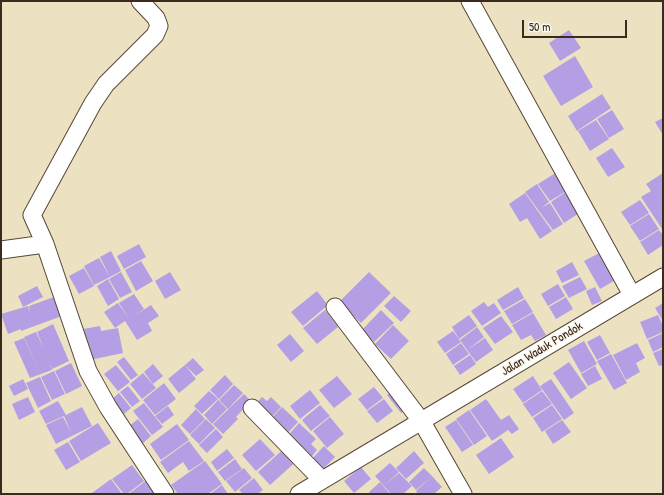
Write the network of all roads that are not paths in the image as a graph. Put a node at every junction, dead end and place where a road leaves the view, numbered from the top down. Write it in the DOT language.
graph roads {
  1 [pos="140,1"];
  2 [pos="470,1"];
  3 [pos="45,244"];
  4 [pos="1,250"];
  5 [pos="663,277"];
  6 [pos="632,295"];
  7 [pos="335,307"];
  8 [pos="252,408"];
  9 [pos="422,422"];
  10 [pos="321,480"];
  11 [pos="165,494"];
  12 [pos="299,494"];
  13 [pos="463,494"];
  1 -- 3 [label="street"];
  2 -- 6 [label="street"];
  3 -- 4 [label="street"];
  3 -- 11 [label="street"];
  5 -- 6 [label="street, Jalan Waduk Pondok"];
  6 -- 9 [label="street, Jalan Waduk Pondok"];
  7 -- 9 [label="street"];
  8 -- 10 [label="street"];
  9 -- 10 [label="street, Jalan Waduk Pondok"];
  9 -- 13 [label="street"];
  10 -- 12 [label="street, Jalan Waduk Pondok"];
}
